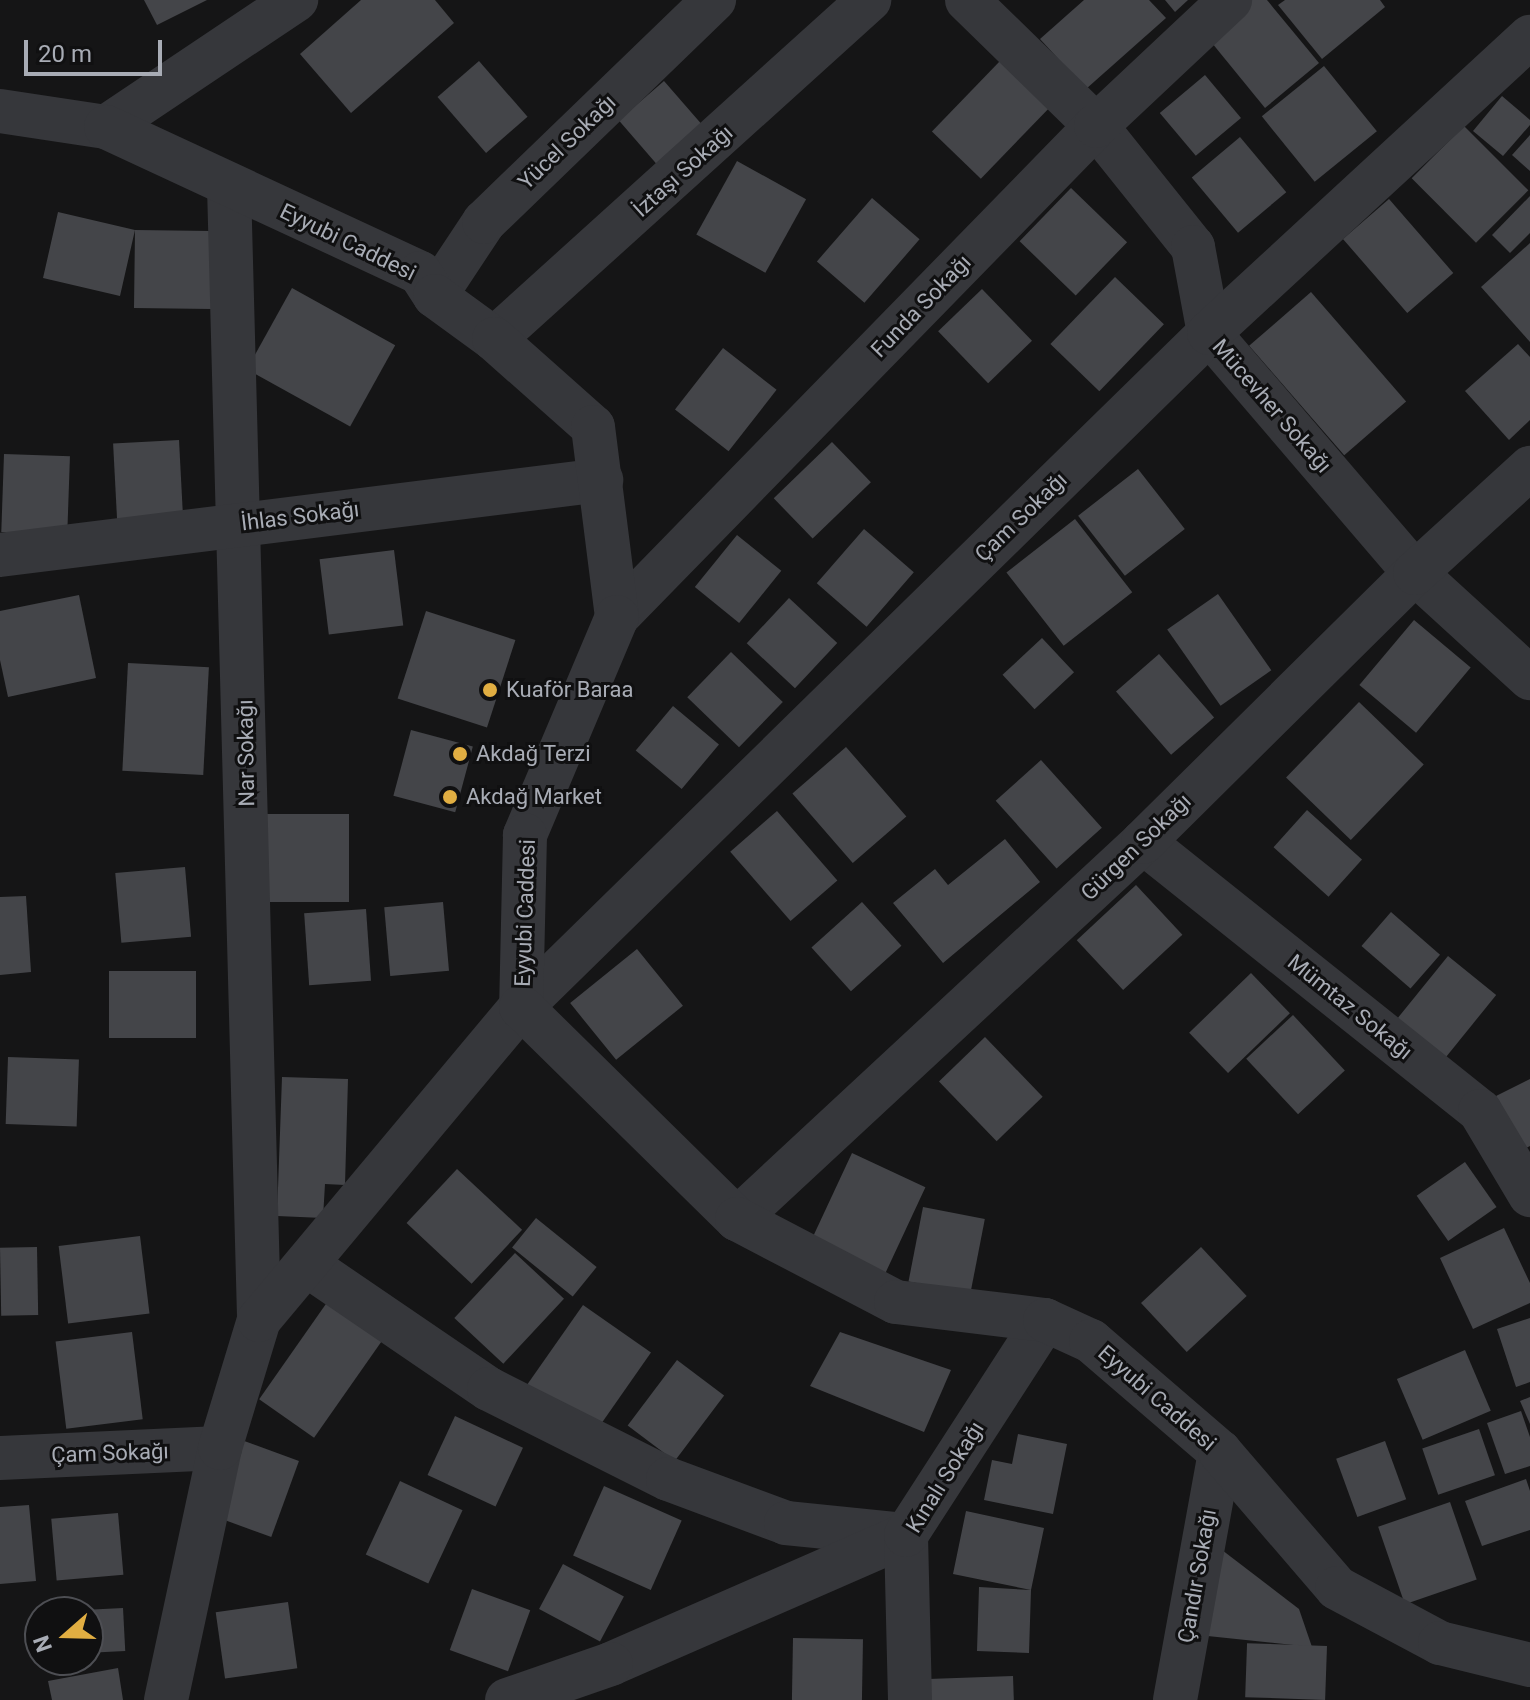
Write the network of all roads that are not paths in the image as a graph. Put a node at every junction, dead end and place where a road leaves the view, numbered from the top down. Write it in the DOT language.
graph roads {
  1 [pos="296,0"];
  2 [pos="714,0"];
  3 [pos="869,0"];
  4 [pos="967,0"];
  5 [pos="1230,0"];
  6 [pos="1530,37"];
  7 [pos="0,111"];
  8 [pos="1096,126"];
  9 [pos="106,127"];
  10 [pos="229,186"];
  11 [pos="435,296"];
  12 [pos="1209,333"];
  13 [pos="494,339"];
  14 [pos="1530,468"];
  15 [pos="601,480"];
  16 [pos="241,523"];
  17 [pos="0,555"];
  18 [pos="1415,573"];
  19 [pos="617,617"];
  20 [pos="1530,678"];
  21 [pos="1143,842"];
  22 [pos="521,1007"];
  23 [pos="1530,1195"];
  24 [pos="737,1219"];
  25 [pos="307,1265"];
  26 [pos="259,1320"];
  27 [pos="1045,1320"];
  28 [pos="220,1448"];
  29 [pos="1220,1452"];
  30 [pos="0,1458"];
  31 [pos="906,1535"];
  32 [pos="1530,1665"];
  33 [pos="166,1700"];
  34 [pos="507,1700"];
  35 [pos="910,1700"];
  36 [pos="1175,1700"];
  1 -- 9 [label="street"];
  2 -- 11 [label="street, Yücel Sokağı"];
  3 -- 13 [label="street, İztaşı Sokağı"];
  4 -- 8 [label="street, Mücevher Sokağı"];
  5 -- 8 [label="street, Funda Sokağı"];
  6 -- 12 [label="street, Çam Sokağı"];
  7 -- 9 [label="street, Eyyubi Caddesi"];
  8 -- 12 [label="street, Mücevher Sokağı"];
  8 -- 19 [label="street, Funda Sokağı"];
  9 -- 10 [label="street, Eyyubi Caddesi"];
  10 -- 11 [label="street, Eyyubi Caddesi"];
  10 -- 16 [label="street, Nar Sokağı"];
  11 -- 13 [label="street, Eyyubi Caddesi"];
  12 -- 18 [label="street, Mücevher Sokağı"];
  12 -- 22 [label="street, Çam Sokağı"];
  13 -- 15 [label="street, Eyyubi Caddesi"];
  14 -- 18 [label="street, Gürgen Sokağı"];
  15 -- 16 [label="street, İhlas Sokağı"];
  15 -- 19 [label="street, Eyyubi Caddesi"];
  16 -- 17 [label="street, İhlas Sokağı"];
  16 -- 26 [label="street, Nar Sokağı"];
  18 -- 20 [label="street, Mücevher Sokağı"];
  18 -- 21 [label="street, Gürgen Sokağı"];
  19 -- 22 [label="street, Eyyubi Caddesi"];
  21 -- 23 [label="street, Mümtaz Sokağı"];
  21 -- 24 [label="street, Gürgen Sokağı"];
  22 -- 24 [label="street, Eyyubi Caddesi"];
  22 -- 25 [label="street, Çam Sokağı"];
  24 -- 27 [label="street, Eyyubi Caddesi"];
  25 -- 26 [label="street, Çam Sokağı"];
  25 -- 31 [label="street"];
  26 -- 28 [label="street"];
  27 -- 29 [label="street, Eyyubi Caddesi"];
  27 -- 31 [label="street, Kınalı Sokağı"];
  28 -- 30 [label="street, Çam Sokağı"];
  28 -- 33 [label="street"];
  29 -- 32 [label="street, Eyyubi Caddesi"];
  29 -- 36 [label="street, Çandır Sokağı"];
  31 -- 34 [label="street"];
  31 -- 35 [label="street, Kınalı Sokağı"];
}
